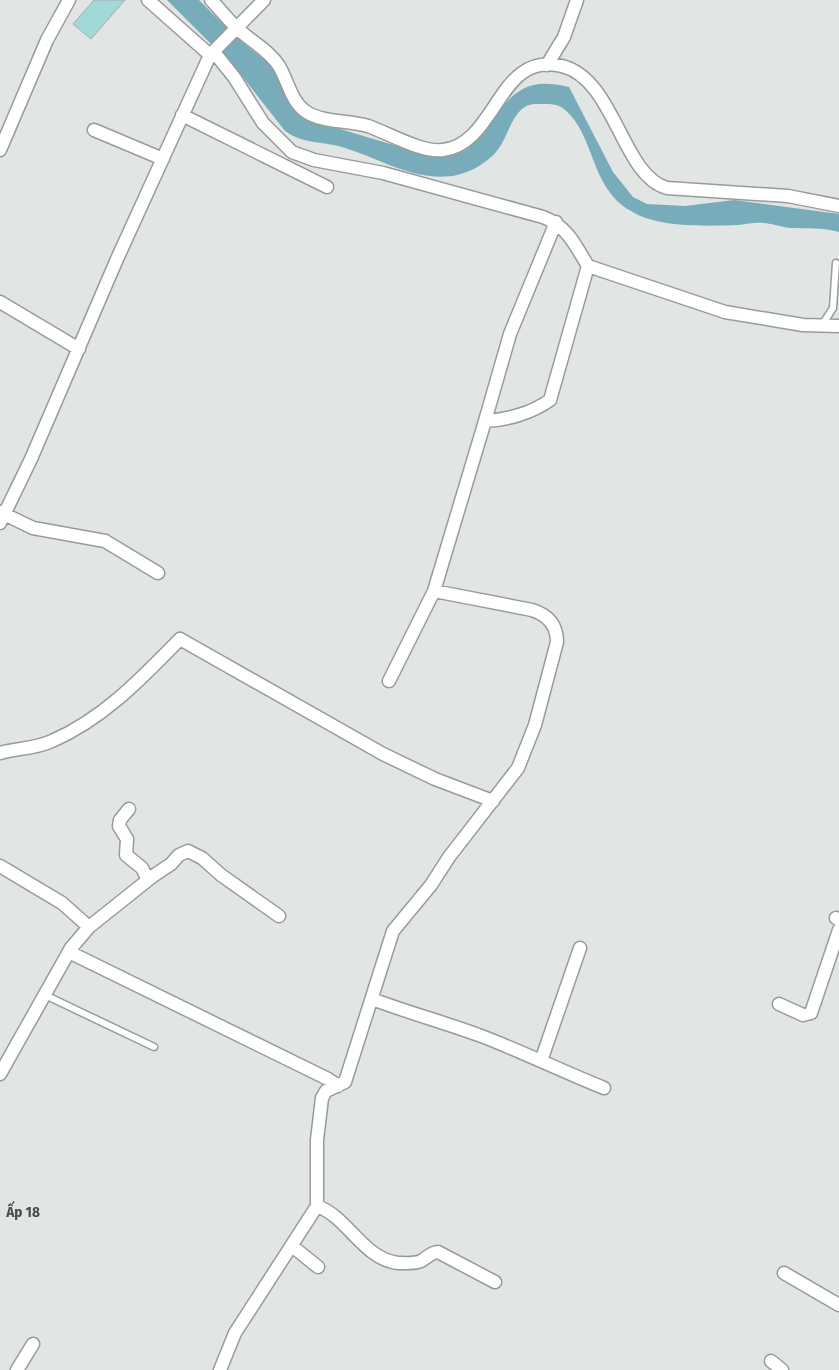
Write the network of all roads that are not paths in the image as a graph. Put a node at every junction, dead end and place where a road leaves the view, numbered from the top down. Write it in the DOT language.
graph roads {
  1 [pos="70,0"];
  2 [pos="148,0"];
  3 [pos="211,0"];
  4 [pos="264,0"];
  5 [pos="577,0"];
  6 [pos="236,29"];
  7 [pos="212,54"];
  8 [pos="547,65"];
  9 [pos="182,115"];
  10 [pos="94,130"];
  11 [pos="0,150"];
  12 [pos="163,159"];
  13 [pos="328,187"];
  14 [pos="839,206"];
  15 [pos="556,222"];
  16 [pos="836,263"];
  17 [pos="588,266"];
  18 [pos="0,302"];
  19 [pos="822,325"];
  20 [pos="839,326"];
  21 [pos="78,349"];
  22 [pos="485,421"];
  23 [pos="2,516"];
  24 [pos="158,574"];
  25 [pos="434,591"];
  26 [pos="389,681"];
  27 [pos="0,753"];
  28 [pos="493,801"];
  29 [pos="129,809"];
  30 [pos="0,866"];
  31 [pos="148,880"];
  32 [pos="279,916"];
  33 [pos="838,923"];
  34 [pos="89,927"];
  35 [pos="580,948"];
  36 [pos="69,952"];
  37 [pos="45,995"];
  38 [pos="372,999"];
  39 [pos="779,1004"];
  40 [pos="154,1047"];
  41 [pos="541,1061"];
  42 [pos="0,1074"];
  43 [pos="338,1086"];
  44 [pos="604,1088"];
  45 [pos="317,1206"];
  46 [pos="292,1246"];
  47 [pos="318,1267"];
  48 [pos="784,1273"];
  49 [pos="495,1282"];
  50 [pos="839,1305"];
  51 [pos="34,1344"];
  52 [pos="771,1361"];
  53 [pos="17,1370"];
  54 [pos="220,1370"];
  55 [pos="782,1370"];
  1 -- 11 [label="street"];
  2 -- 7 [label="street"];
  3 -- 6 [label="street"];
  4 -- 6 [label="street"];
  5 -- 8 [label="street"];
  6 -- 7 [label="street"];
  6 -- 8 [label="street"];
  7 -- 9 [label="street"];
  7 -- 15 [label="street"];
  8 -- 14 [label="street"];
  9 -- 12 [label="street"];
  9 -- 13 [label="street"];
  10 -- 12 [label="street"];
  12 -- 21 [label="street"];
  15 -- 17 [label="street"];
  15 -- 22 [label="street"];
  16 -- 19 [label="lane"];
  17 -- 19 [label="street"];
  17 -- 22 [label="street"];
  18 -- 21 [label="street"];
  19 -- 20 [label="street"];
  21 -- 23 [label="street"];
  22 -- 25 [label="street"];
  23 -- 24 [label="street"];
  25 -- 26 [label="street"];
  25 -- 28 [label="street"];
  27 -- 28 [label="street"];
  28 -- 38 [label="street"];
  29 -- 31 [label="street"];
  30 -- 34 [label="street"];
  31 -- 32 [label="street"];
  31 -- 34 [label="street"];
  33 -- 39 [label="street"];
  34 -- 36 [label="street"];
  35 -- 41 [label="street"];
  36 -- 37 [label="street"];
  36 -- 43 [label="street"];
  37 -- 40 [label="lane"];
  37 -- 42 [label="street"];
  38 -- 41 [label="street"];
  38 -- 43 [label="street"];
  41 -- 44 [label="street"];
  43 -- 45 [label="street"];
  45 -- 46 [label="street"];
  45 -- 49 [label="street"];
  46 -- 47 [label="street"];
  46 -- 54 [label="street"];
  48 -- 50 [label="street"];
  51 -- 53 [label="street"];
  52 -- 55 [label="street"];
}
